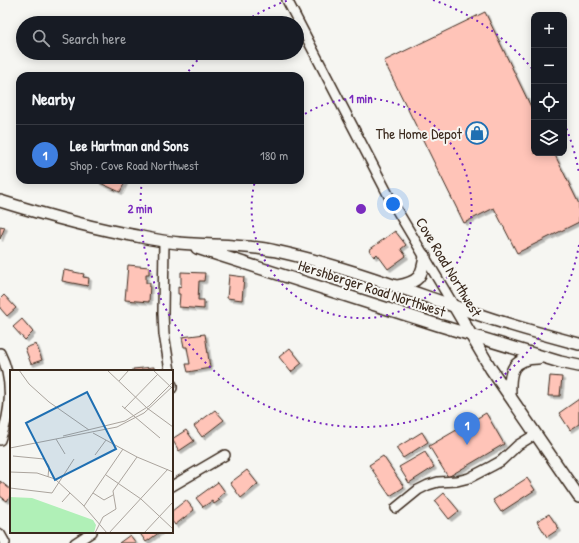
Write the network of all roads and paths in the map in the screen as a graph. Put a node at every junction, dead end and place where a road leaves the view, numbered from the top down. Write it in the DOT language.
graph roads {
  1 [pos="287,0"];
  2 [pos="295,16"];
  3 [pos="304,33"];
  4 [pos="0,201"];
  5 [pos="164,241"];
  6 [pos="179,243"];
  7 [pos="425,256"];
  8 [pos="398,286"];
  9 [pos="454,306"];
  10 [pos="471,335"];
  11 [pos="579,344"];
  12 [pos="0,354"];
  13 [pos="546,358"];
  14 [pos="579,366"];
  15 [pos="170,370"];
  16 [pos="510,396"];
  17 [pos="536,434"];
  18 [pos="0,440"];
  19 [pos="225,455"];
  20 [pos="173,485"];
  21 [pos="579,497"];
  22 [pos="396,508"];
  23 [pos="90,533"];
  24 [pos="0,534"];
  25 [pos="5,543"];
  26 [pos="75,543"];
  1 -- 2 [label="street, Cove Road Northwest"];
  3 -- 7 [label="street, Cove Road Northwest"];
  4 -- 5 [label="main road, Hershberger Road Northwest"];
  5 -- 6 [label="main road, Hershberger Road Northwest"];
  5 -- 15 [label="street"];
  6 -- 8 [label="main road, Hershberger Road Northwest"];
  6 -- 10 [label="main road, Hershberger Road Northwest"];
  7 -- 8 [label="main road"];
  7 -- 9 [label="street, Cove Road Northwest"];
  8 -- 9 [label="main road, Hershberger Road Northwest"];
  9 -- 10 [label="main road, Cove Road Northwest"];
  9 -- 11 [label="main road, Hershberger Road Northwest"];
  10 -- 13 [label="main road, Hershberger Road Northwest"];
  10 -- 16 [label="main road, Cove Road Northwest"];
  12 -- 18 [label="street"];
  13 -- 14 [label="main road, Hershberger Road Northwest"];
  13 -- 16 [label="main road"];
  16 -- 17 [label="main road, Cove Road Northwest"];
  17 -- 21 [label="main road, Cove Road Northwest"];
  17 -- 22 [label="street"];
  19 -- 20 [label="street"];
  23 -- 26 [label="street"];
  24 -- 25 [label="street"];
}
